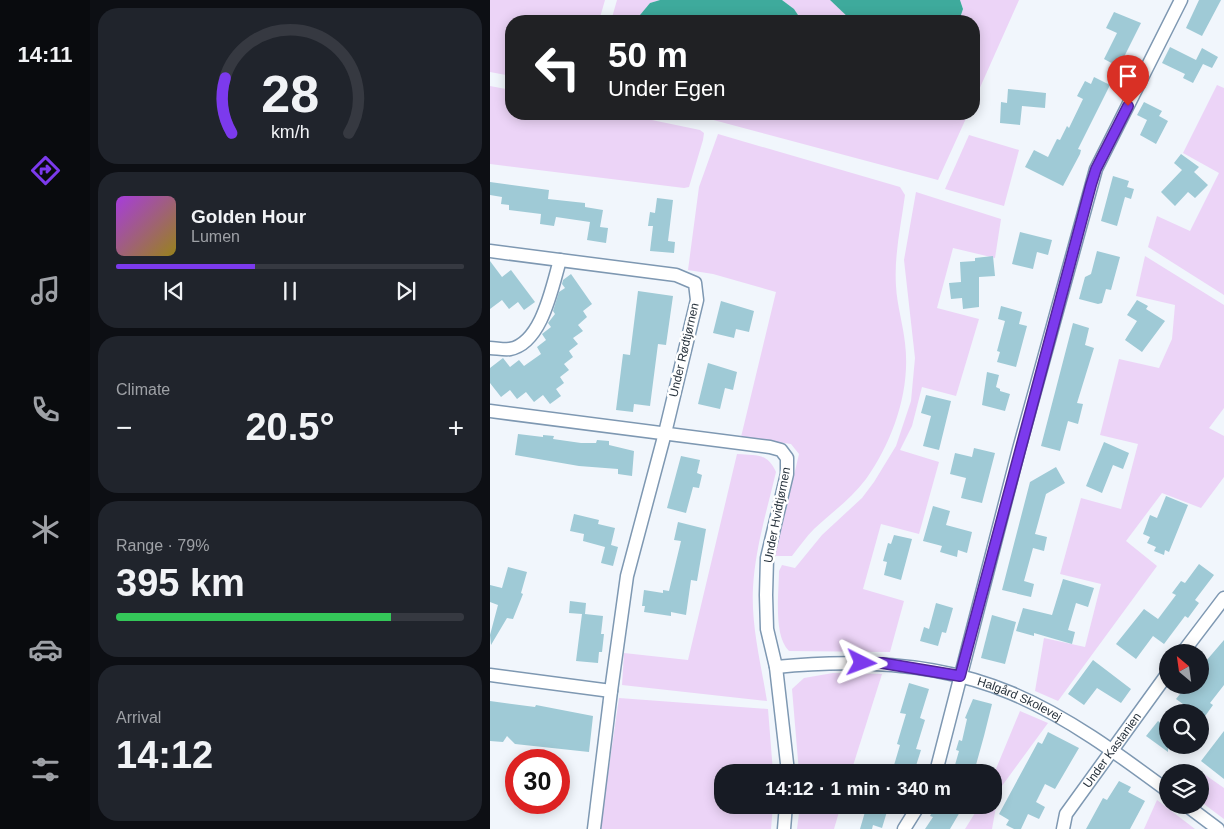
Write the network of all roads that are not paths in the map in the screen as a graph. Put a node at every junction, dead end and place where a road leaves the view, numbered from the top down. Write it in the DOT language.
graph roads {
  1 [pos="1181,0"];
  2 [pos="490,251"];
  3 [pos="560,260"];
  4 [pos="490,348"];
  5 [pos="490,411"];
  6 [pos="665,433"];
  7 [pos="1224,598"];
  8 [pos="1189,644"];
  9 [pos="776,667"];
  10 [pos="490,675"];
  11 [pos="960,676"];
  12 [pos="1159,685"];
  13 [pos="611,691"];
  14 [pos="1111,749"];
  15 [pos="787,764"];
  16 [pos="938,764"];
  17 [pos="1159,784"];
  18 [pos="785,814"];
  19 [pos="913,814"];
  20 [pos="1198,814"];
  21 [pos="594,829"];
  22 [pos="784,829"];
  23 [pos="904,829"];
  24 [pos="1063,829"];
  25 [pos="1218,829"];
  1 -- 11 [label="street"];
  2 -- 3 [label="street, Under Rødtjørnen"];
  3 -- 4 [label="street"];
  3 -- 6 [label="street, Under Rødtjørnen"];
  5 -- 6 [label="street, Under Hvidtjørnen"];
  6 -- 9 [label="street, Under Hvidtjørnen"];
  6 -- 13 [label="street"];
  7 -- 8 [label="street"];
  9 -- 11 [label="street, Halgård Skolevej"];
  9 -- 15 [label="street"];
  10 -- 13 [label="street"];
  11 -- 14 [label="street, Halgård Skolevej"];
  11 -- 16 [label="street"];
  12 -- 14 [label="street, Under Kastanien"];
  13 -- 21 [label="street"];
  14 -- 17 [label="street, Halgård Skolevej"];
  14 -- 24 [label="street, Under Kastanien"];
  18 -- 22 [label="street"];
  19 -- 23 [label="street"];
  20 -- 25 [label="street"];
}
